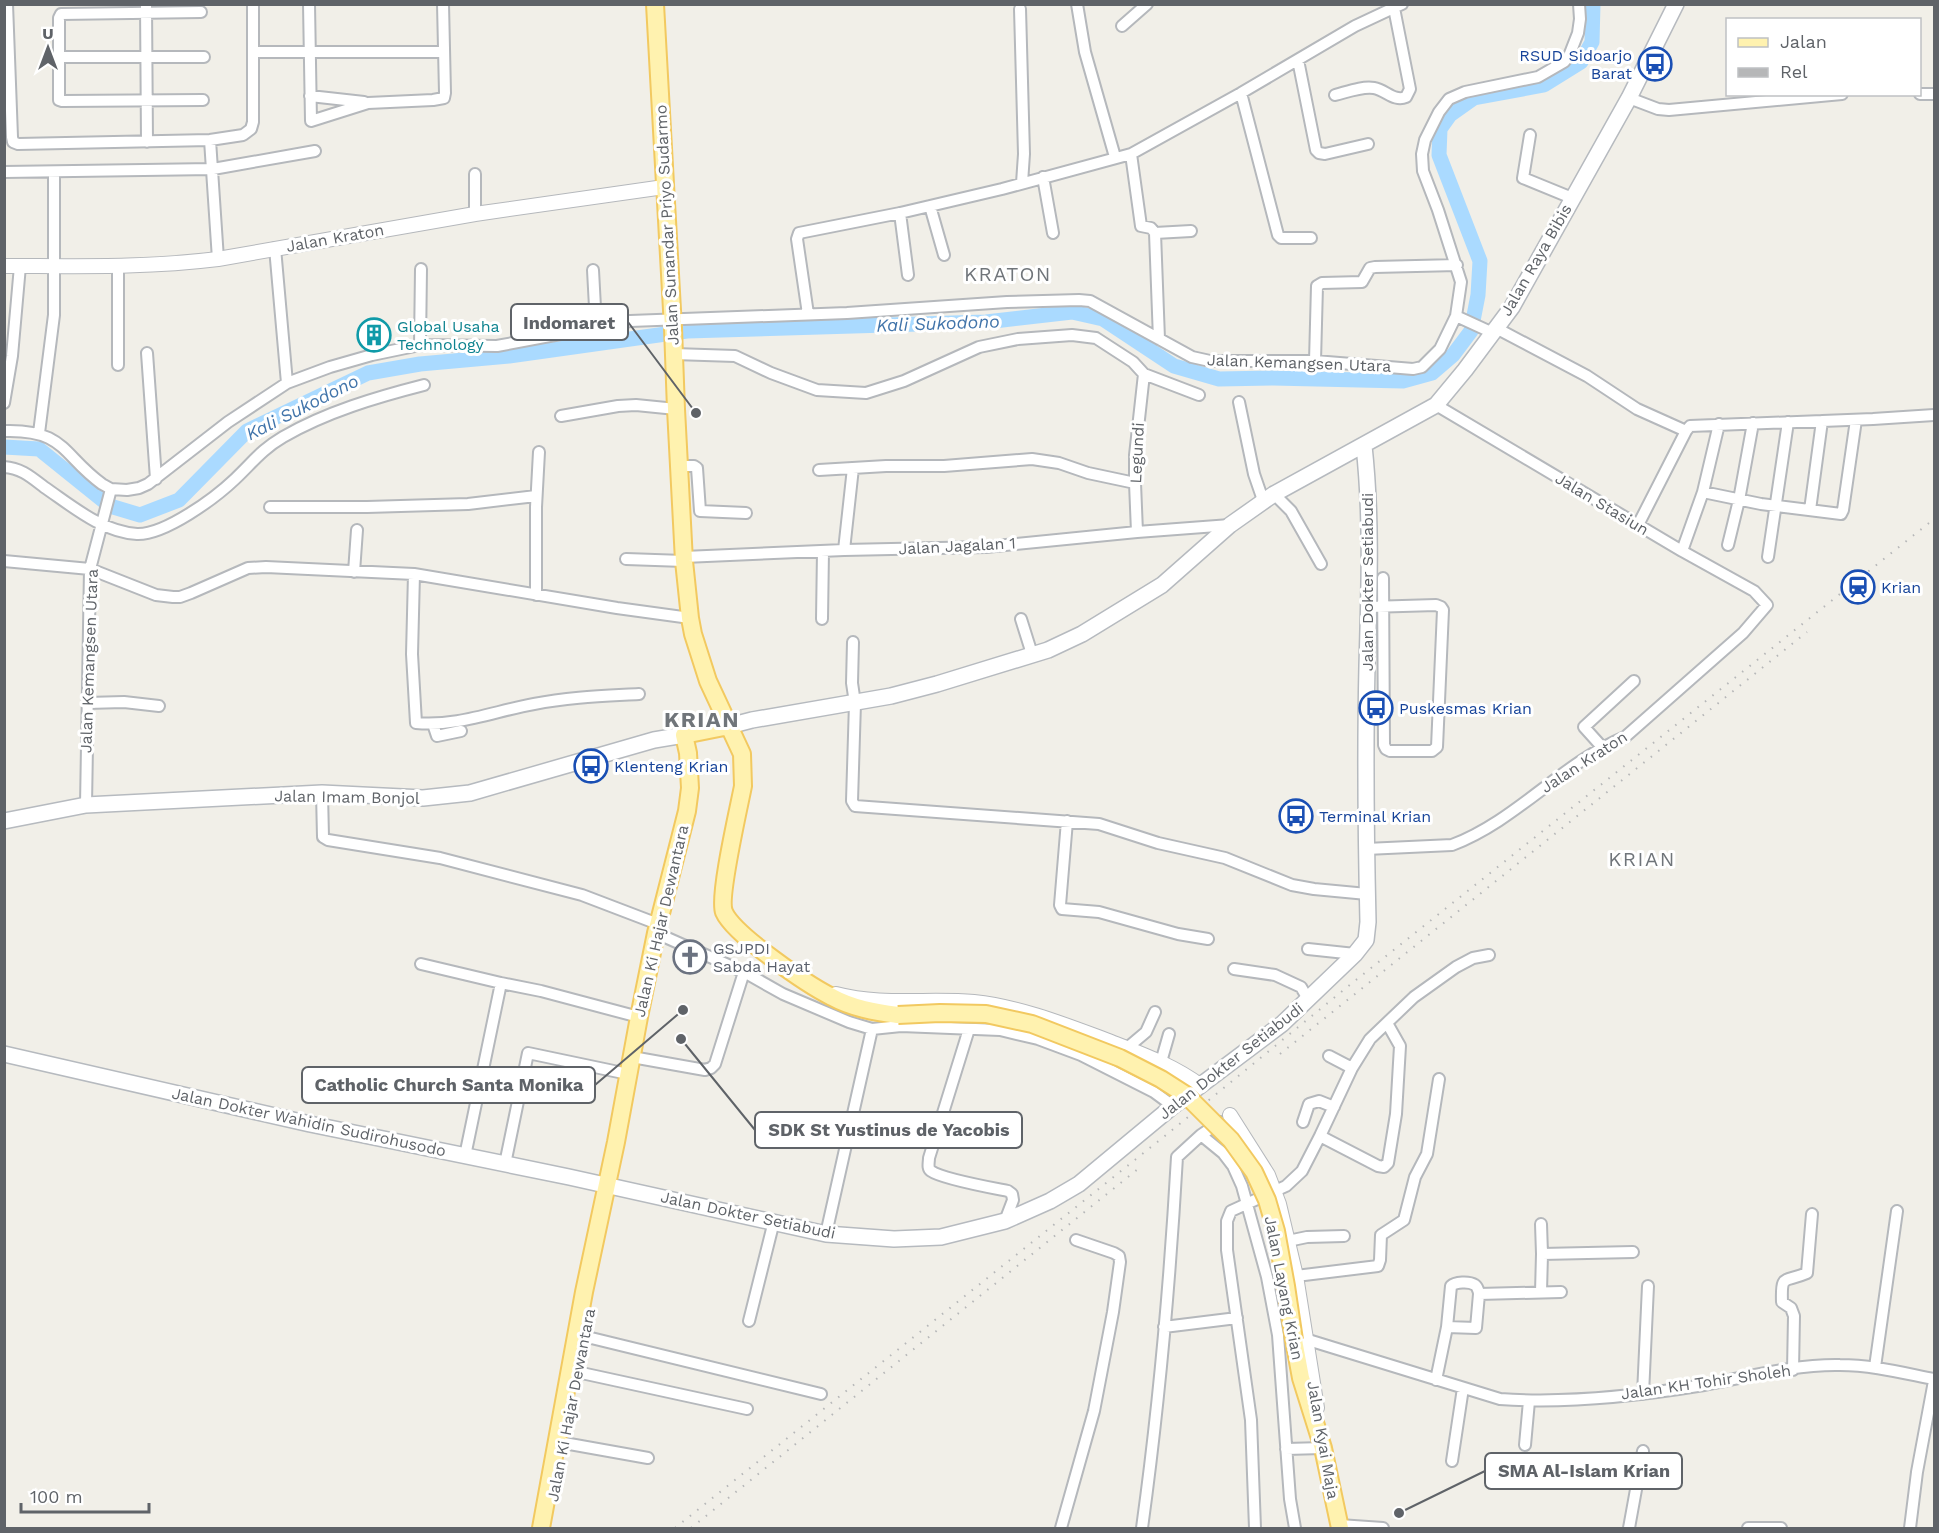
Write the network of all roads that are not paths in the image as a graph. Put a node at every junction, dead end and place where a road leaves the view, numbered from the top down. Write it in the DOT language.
graph roads {
  1 [pos="7,4"];
  2 [pos="252,4"];
  3 [pos="309,4"];
  4 [pos="443,4"];
  5 [pos="655,4"];
  6 [pos="1077,4"];
  7 [pos="1147,4"];
  8 [pos="1579,4"];
  9 [pos="1676,4"];
  10 [pos="1398,6"];
  11 [pos="146,9"];
  12 [pos="1020,9"];
  13 [pos="201,12"];
  14 [pos="1122,26"];
  15 [pos="309,51"];
  16 [pos="253,52"];
  17 [pos="443,52"];
  18 [pos="59,57"];
  19 [pos="204,57"];
  20 [pos="146,58"];
  21 [pos="1298,60"];
  22 [pos="1241,93"];
  23 [pos="1335,95"];
  24 [pos="310,96"];
  25 [pos="1820,96"];
  26 [pos="1629,98"];
  27 [pos="147,100"];
  28 [pos="204,100"];
  29 [pos="368,103"];
  30 [pos="1530,135"];
  31 [pos="210,140"];
  32 [pos="147,142"];
  33 [pos="1368,144"];
  34 [pos="315,151"];
  35 [pos="1131,154"];
  36 [pos="1115,157"];
  37 [pos="213,169"];
  38 [pos="4,172"];
  39 [pos="54,172"];
  40 [pos="475,174"];
  41 [pos="1043,177"];
  42 [pos="1022,183"];
  43 [pos="664,187"];
  44 [pos="1572,198"];
  45 [pos="930,206"];
  46 [pos="900,213"];
  47 [pos="475,214"];
  48 [pos="1191,231"];
  49 [pos="1053,232"];
  50 [pos="1155,233"];
  51 [pos="1311,238"];
  52 [pos="275,248"];
  53 [pos="944,255"];
  54 [pos="218,258"];
  55 [pos="1457,265"];
  56 [pos="4,266"];
  57 [pos="20,266"];
  58 [pos="54,266"];
  59 [pos="118,267"];
  60 [pos="421,269"];
  61 [pos="593,270"];
  62 [pos="908,275"];
  63 [pos="808,314"];
  64 [pos="1458,317"];
  65 [pos="673,324"];
  66 [pos="596,326"];
  67 [pos="1494,330"];
  68 [pos="1159,339"];
  69 [pos="420,345"];
  70 [pos="674,351"];
  71 [pos="147,353"];
  72 [pos="1316,361"];
  73 [pos="118,365"];
  74 [pos="1144,374"];
  75 [pos="286,383"];
  76 [pos="424,385"];
  77 [pos="1199,395"];
  78 [pos="1239,402"];
  79 [pos="4,404"];
  80 [pos="1436,405"];
  81 [pos="676,410"];
  82 [pos="1935,415"];
  83 [pos="561,416"];
  84 [pos="1856,420"];
  85 [pos="1822,421"];
  86 [pos="1788,422"];
  87 [pos="1753,423"];
  88 [pos="1719,424"];
  89 [pos="4,430"];
  90 [pos="1686,431"];
  91 [pos="39,433"];
  92 [pos="1364,446"];
  93 [pos="539,452"];
  94 [pos="4,466"];
  95 [pos="679,466"];
  96 [pos="853,468"];
  97 [pos="819,470"];
  98 [pos="156,479"];
  99 [pos="1135,483"];
  100 [pos="111,492"];
  101 [pos="1702,492"];
  102 [pos="536,496"];
  103 [pos="1269,499"];
  104 [pos="1739,500"];
  105 [pos="1774,506"];
  106 [pos="270,507"];
  107 [pos="1810,510"];
  108 [pos="746,513"];
  109 [pos="101,521"];
  110 [pos="1230,525"];
  111 [pos="1638,525"];
  112 [pos="357,530"];
  113 [pos="1137,532"];
  114 [pos="1728,545"];
  115 [pos="823,550"];
  116 [pos="844,550"];
  117 [pos="1682,551"];
  118 [pos="1768,557"];
  119 [pos="626,559"];
  120 [pos="684,559"];
  121 [pos="4,561"];
  122 [pos="1321,564"];
  123 [pos="90,569"];
  124 [pos="354,572"];
  125 [pos="414,574"];
  126 [pos="1383,578"];
  127 [pos="536,595"];
  128 [pos="1767,605"];
  129 [pos="1376,607"];
  130 [pos="690,618"];
  131 [pos="822,619"];
  132 [pos="1021,619"];
  133 [pos="853,642"];
  134 [pos="1032,654"];
  135 [pos="1634,681"];
  136 [pos="639,694"];
  137 [pos="87,703"];
  138 [pos="855,703"];
  139 [pos="159,706"];
  140 [pos="729,726"];
  141 [pos="433,728"];
  142 [pos="461,731"];
  143 [pos="684,735"];
  144 [pos="1602,747"];
  145 [pos="322,793"];
  146 [pos="86,805"];
  147 [pos="4,820"];
  148 [pos="1067,821"];
  149 [pos="1366,849"];
  150 [pos="1367,894"];
  151 [pos="657,928"];
  152 [pos="1208,939"];
  153 [pos="1308,949"];
  154 [pos="1355,954"];
  155 [pos="1489,955"];
  156 [pos="421,964"];
  157 [pos="1234,969"];
  158 [pos="744,972"];
  159 [pos="802,978"];
  160 [pos="501,983"];
  161 [pos="1308,999"];
  162 [pos="1155,1012"];
  163 [pos="639,1017"];
  164 [pos="1387,1023"];
  165 [pos="872,1029"];
  166 [pos="969,1029"];
  167 [pos="1042,1030"];
  168 [pos="1169,1034"];
  169 [pos="1127,1048"];
  170 [pos="4,1054"];
  171 [pos="1329,1056"];
  172 [pos="632,1057"];
  173 [pos="1161,1062"];
  174 [pos="1352,1068"];
  175 [pos="628,1074"];
  176 [pos="1439,1079"];
  177 [pos="1197,1089"];
  178 [pos="1175,1105"];
  179 [pos="1334,1107"];
  180 [pos="1230,1114"];
  181 [pos="1303,1122"];
  182 [pos="1203,1134"];
  183 [pos="1320,1136"];
  184 [pos="465,1156"];
  185 [pos="505,1164"];
  186 [pos="611,1186"];
  187 [pos="1271,1193"];
  188 [pos="1251,1202"];
  189 [pos="1897,1210"];
  190 [pos="1812,1215"];
  191 [pos="774,1221"];
  192 [pos="1005,1221"];
  193 [pos="1541,1224"];
  194 [pos="826,1234"];
  195 [pos="1344,1236"];
  196 [pos="1076,1240"];
  197 [pos="1288,1241"];
  198 [pos="1634,1252"];
  199 [pos="1542,1254"];
  200 [pos="1296,1276"];
  201 [pos="1648,1286"];
  202 [pos="1541,1292"];
  203 [pos="1562,1292"];
  204 [pos="1479,1294"];
  205 [pos="1237,1318"];
  206 [pos="749,1321"];
  207 [pos="1164,1327"];
  208 [pos="1447,1327"];
  209 [pos="583,1336"];
  210 [pos="1300,1340"];
  211 [pos="1875,1367"];
  212 [pos="1793,1370"];
  213 [pos="577,1372"];
  214 [pos="1436,1380"];
  215 [pos="1935,1380"];
  216 [pos="1464,1388"];
  217 [pos="821,1394"];
  218 [pos="1643,1394"];
  219 [pos="1529,1401"];
  220 [pos="747,1409"];
  221 [pos="564,1443"];
  222 [pos="1525,1445"];
  223 [pos="1321,1448"];
  224 [pos="1289,1449"];
  225 [pos="1644,1451"];
  226 [pos="648,1458"];
  227 [pos="1452,1461"];
  228 [pos="1339,1527"];
  229 [pos="541,1528"];
  230 [pos="548,1528"];
  231 [pos="1061,1528"];
  232 [pos="1142,1528"];
  233 [pos="1255,1528"];
  234 [pos="1295,1528"];
  235 [pos="1383,1528"];
  236 [pos="1629,1528"];
  237 [pos="1748,1528"];
  238 [pos="1781,1528"];
  239 [pos="1910,1528"];
  1 -- 32 [label="street"];
  2 -- 16 [label="street"];
  3 -- 15 [label="street"];
  4 -- 17 [label="street"];
  5 -- 43 [label="main road, Jalan Sunandar Priyo Sudarmo"];
  6 -- 36 [label="street"];
  7 -- 14 [label="street"];
  8 -- 55 [label="street, Jalan Kemangsen Utara"];
  9 -- 26 [label="main road, Jalan Raya Bibis"];
  10 -- 21 [label="street"];
  10 -- 23 [label="street"];
  11 -- 13 [label="street"];
  11 -- 18 [label="street"];
  11 -- 20 [label="street"];
  12 -- 42 [label="street"];
  15 -- 16 [label="street"];
  15 -- 17 [label="street"];
  15 -- 24 [label="street"];
  16 -- 31 [label="street"];
  17 -- 29 [label="street"];
  18 -- 20 [label="street"];
  18 -- 27 [label="street"];
  19 -- 20 [label="street"];
  20 -- 27 [label="street"];
  21 -- 22 [label="street"];
  21 -- 33 [label="street"];
  22 -- 35 [label="street"];
  22 -- 51 [label="street"];
  24 -- 29 [label="street"];
  24 -- 29 [label="street"];
  25 -- 26 [label="street"];
  26 -- 44 [label="main road, Jalan Raya Bibis"];
  27 -- 28 [label="street"];
  27 -- 32 [label="street"];
  30 -- 44 [label="street"];
  31 -- 32 [label="street"];
  31 -- 37 [label="street"];
  34 -- 37 [label="street"];
  35 -- 36 [label="street"];
  35 -- 50 [label="street"];
  36 -- 41 [label="street"];
  37 -- 39 [label="street"];
  37 -- 54 [label="street"];
  38 -- 39 [label="street"];
  39 -- 58 [label="street"];
  40 -- 47 [label="street"];
  41 -- 42 [label="street"];
  41 -- 49 [label="street"];
  42 -- 45 [label="street"];
  43 -- 47 [label="street, Jalan Kraton"];
  43 -- 65 [label="main road, Jalan Sunandar Priyo Sudarmo"];
  44 -- 67 [label="main road, Jalan Raya Bibis"];
  45 -- 46 [label="street"];
  45 -- 53 [label="street"];
  46 -- 62 [label="street"];
  46 -- 63 [label="street"];
  47 -- 52 [label="street, Jalan Kraton"];
  48 -- 50 [label="street"];
  50 -- 68 [label="street"];
  52 -- 54 [label="street, Jalan Kraton"];
  52 -- 75 [label="street"];
  54 -- 59 [label="street, Jalan Kraton"];
  55 -- 64 [label="street, Jalan Kemangsen Utara"];
  55 -- 72 [label="street"];
  56 -- 57 [label="street, Jalan Kraton"];
  57 -- 58 [label="street, Jalan Kraton"];
  57 -- 79 [label="street"];
  58 -- 59 [label="street, Jalan Kraton"];
  58 -- 91 [label="street"];
  59 -- 73 [label="street"];
  60 -- 69 [label="street"];
  61 -- 66 [label="street"];
  63 -- 65 [label="street, Jalan Kemangsen Utara"];
  63 -- 68 [label="street, Jalan Kemangsen Utara"];
  64 -- 67 [label="street"];
  64 -- 72 [label="street, Jalan Kemangsen Utara"];
  65 -- 66 [label="street, Jalan Kemangsen Utara"];
  65 -- 70 [label="main road, Jalan Sunandar Priyo Sudarmo"];
  66 -- 69 [label="street, Jalan Kemangsen Utara"];
  67 -- 80 [label="main road, Jalan Raya Bibis"];
  67 -- 90 [label="street"];
  68 -- 72 [label="street, Jalan Kemangsen Utara"];
  69 -- 75 [label="street, Jalan Kemangsen Utara"];
  70 -- 74 [label="street"];
  70 -- 81 [label="main road, Jalan Sunandar Priyo Sudarmo"];
  71 -- 98 [label="street"];
  74 -- 77 [label="street"];
  74 -- 99 [label="street, Legundi"];
  75 -- 98 [label="street, Jalan Kemangsen Utara"];
  76 -- 109 [label="street"];
  78 -- 103 [label="street"];
  80 -- 92 [label="main road, Jalan Raya Bibis"];
  80 -- 111 [label="street, Jalan Stasiun"];
  81 -- 83 [label="street"];
  81 -- 95 [label="main road, Jalan Sunandar Priyo Sudarmo"];
  82 -- 84 [label="street"];
  84 -- 85 [label="street"];
  84 -- 107 [label="street"];
  85 -- 86 [label="street"];
  85 -- 107 [label="street"];
  86 -- 87 [label="street"];
  86 -- 105 [label="street"];
  87 -- 88 [label="street"];
  87 -- 104 [label="street"];
  88 -- 90 [label="street"];
  88 -- 101 [label="street"];
  89 -- 91 [label="street"];
  90 -- 111 [label="street"];
  91 -- 100 [label="street"];
  92 -- 103 [label="main road, Jalan Raya Bibis"];
  92 -- 129 [label="main road, Jalan Dokter Setiabudi"];
  93 -- 102 [label="street"];
  94 -- 109 [label="street"];
  95 -- 108 [label="street"];
  95 -- 120 [label="main road, Jalan Sunandar Priyo Sudarmo"];
  96 -- 97 [label="street"];
  96 -- 99 [label="street"];
  96 -- 116 [label="street"];
  98 -- 100 [label="street, Jalan Kemangsen Utara"];
  99 -- 113 [label="street, Legundi"];
  100 -- 109 [label="street, Jalan Kemangsen Utara"];
  101 -- 104 [label="street"];
  101 -- 117 [label="street"];
  102 -- 106 [label="street"];
  102 -- 127 [label="street"];
  103 -- 110 [label="main road, Jalan Raya Bibis"];
  103 -- 122 [label="street"];
  104 -- 105 [label="street"];
  104 -- 114 [label="street"];
  105 -- 107 [label="street"];
  105 -- 118 [label="street"];
  109 -- 123 [label="street, Jalan Kemangsen Utara"];
  110 -- 113 [label="street, Jalan Jagalan 1"];
  110 -- 134 [label="main road, Jalan Raya Bibis"];
  111 -- 117 [label="street, Jalan Stasiun"];
  112 -- 124 [label="street"];
  113 -- 116 [label="street, Jalan Jagalan 1"];
  115 -- 116 [label="street, Jalan Jagalan 1"];
  115 -- 120 [label="street, Jalan Jagalan 1"];
  115 -- 131 [label="street"];
  117 -- 128 [label="street, Jalan Stasiun"];
  119 -- 120 [label="street, Jalan Jagalan 1"];
  120 -- 130 [label="main road, Jalan Sunandar Priyo Sudarmo"];
  121 -- 123 [label="street"];
  123 -- 124 [label="street"];
  123 -- 137 [label="street, Jalan Kemangsen Utara"];
  124 -- 125 [label="street"];
  125 -- 127 [label="street"];
  125 -- 141 [label="street"];
  126 -- 129 [label="street"];
  127 -- 130 [label="street"];
  128 -- 144 [label="street, Jalan Kraton"];
  129 -- 129 [label="street"];
  129 -- 149 [label="main road, Jalan Dokter Setiabudi"];
  130 -- 140 [label="main road, Jalan Sunandar Priyo Sudarmo"];
  132 -- 134 [label="street"];
  133 -- 138 [label="street"];
  134 -- 138 [label="main road, Jalan Raya Bibis"];
  135 -- 144 [label="street"];
  136 -- 141 [label="street"];
  137 -- 139 [label="street"];
  137 -- 146 [label="street, Jalan Kemangsen Utara"];
  138 -- 140 [label="main road, Jalan Raya Bibis"];
  138 -- 148 [label="street"];
  140 -- 143 [label="main road"];
  140 -- 159 [label="main road, Jalan Sunandar Priyo Sudarmo"];
  141 -- 142 [label="street"];
  143 -- 145 [label="main road, Jalan Imam Bonjol"];
  143 -- 151 [label="main road, Jalan Ki Hajar Dewantara"];
  144 -- 149 [label="street, Jalan Kraton"];
  145 -- 146 [label="main road, Jalan Imam Bonjol"];
  145 -- 151 [label="street"];
  146 -- 147 [label="main road, Jalan Imam Bonjol"];
  148 -- 150 [label="street"];
  148 -- 152 [label="street"];
  149 -- 150 [label="main road, Jalan Dokter Setiabudi"];
  150 -- 154 [label="main road, Jalan Dokter Setiabudi"];
  151 -- 158 [label="street"];
  151 -- 163 [label="main road, Jalan Ki Hajar Dewantara"];
  153 -- 154 [label="street"];
  154 -- 161 [label="main road, Jalan Dokter Setiabudi"];
  155 -- 164 [label="street"];
  156 -- 160 [label="street"];
  157 -- 161 [label="street"];
  158 -- 165 [label="street"];
  158 -- 172 [label="street"];
  159 -- 167 [label="street"];
  159 -- 210 [label="main road, Jalan Layang Krian, bridge"];
  160 -- 163 [label="street"];
  160 -- 184 [label="street"];
  161 -- 177 [label="main road, Jalan Dokter Setiabudi"];
  162 -- 169 [label="street"];
  163 -- 172 [label="main road, Jalan Ki Hajar Dewantara"];
  164 -- 174 [label="street"];
  164 -- 183 [label="street"];
  165 -- 166 [label="street"];
  165 -- 194 [label="street"];
  166 -- 167 [label="street"];
  166 -- 192 [label="street"];
  167 -- 169 [label="street"];
  167 -- 178 [label="street"];
  168 -- 173 [label="street"];
  169 -- 173 [label="street"];
  170 -- 184 [label="main road, Jalan Dokter Wahidin Sudirohusodo"];
  171 -- 174 [label="street"];
  172 -- 175 [label="main road, Jalan Ki Hajar Dewantara"];
  173 -- 177 [label="street"];
  174 -- 179 [label="street"];
  175 -- 185 [label="street"];
  175 -- 186 [label="main road, Jalan Ki Hajar Dewantara"];
  176 -- 200 [label="street"];
  177 -- 178 [label="main road, Jalan Dokter Setiabudi"];
  178 -- 192 [label="main road, Jalan Dokter Setiabudi"];
  179 -- 181 [label="street"];
  179 -- 183 [label="street"];
  180 -- 182 [label="street"];
  180 -- 187 [label="street"];
  182 -- 188 [label="street"];
  182 -- 207 [label="street"];
  183 -- 187 [label="street"];
  184 -- 185 [label="main road, Jalan Dokter Wahidin Sudirohusodo"];
  185 -- 186 [label="main road, Jalan Dokter Wahidin Sudirohusodo"];
  186 -- 191 [label="main road, Jalan Dokter Setiabudi"];
  186 -- 209 [label="main road, Jalan Ki Hajar Dewantara"];
  186 -- 229 [label="main road, Jalan Ki Hajar Dewantara"];
  187 -- 188 [label="street, bridge"];
  187 -- 197 [label="street"];
  188 -- 205 [label="street"];
  188 -- 224 [label="street"];
  189 -- 211 [label="street"];
  190 -- 212 [label="street"];
  191 -- 194 [label="main road, Jalan Dokter Setiabudi"];
  191 -- 206 [label="street"];
  192 -- 194 [label="main road, Jalan Dokter Setiabudi"];
  193 -- 199 [label="street"];
  195 -- 197 [label="street"];
  196 -- 231 [label="street"];
  197 -- 200 [label="street"];
  198 -- 199 [label="street"];
  199 -- 202 [label="street"];
  200 -- 210 [label="street"];
  201 -- 218 [label="street"];
  202 -- 203 [label="street"];
  202 -- 204 [label="street"];
  204 -- 208 [label="street"];
  204 -- 208 [label="street"];
  205 -- 207 [label="street"];
  205 -- 233 [label="street"];
  207 -- 232 [label="street"];
  208 -- 214 [label="street"];
  209 -- 213 [label="main road, Jalan Ki Hajar Dewantara"];
  209 -- 217 [label="street"];
  210 -- 214 [label="street, Jalan KH Tohir Sholeh"];
  210 -- 223 [label="main road, Jalan Layang Krian"];
  211 -- 212 [label="street, Jalan KH Tohir Sholeh"];
  211 -- 215 [label="street, Jalan KH Tohir Sholeh"];
  212 -- 218 [label="street, Jalan KH Tohir Sholeh"];
  213 -- 220 [label="street"];
  213 -- 221 [label="main road, Jalan Ki Hajar Dewantara"];
  214 -- 216 [label="street, Jalan KH Tohir Sholeh"];
  215 -- 239 [label="street"];
  216 -- 219 [label="street, Jalan KH Tohir Sholeh"];
  216 -- 227 [label="street"];
  218 -- 219 [label="street, Jalan KH Tohir Sholeh"];
  219 -- 222 [label="street"];
  221 -- 226 [label="street"];
  221 -- 230 [label="main road, Jalan Ki Hajar Dewantara"];
  223 -- 224 [label="street"];
  223 -- 228 [label="main road, Jalan Kyai Maja"];
  224 -- 234 [label="street"];
  225 -- 236 [label="street"];
  228 -- 235 [label="street"];
  237 -- 238 [label="street"];
}
